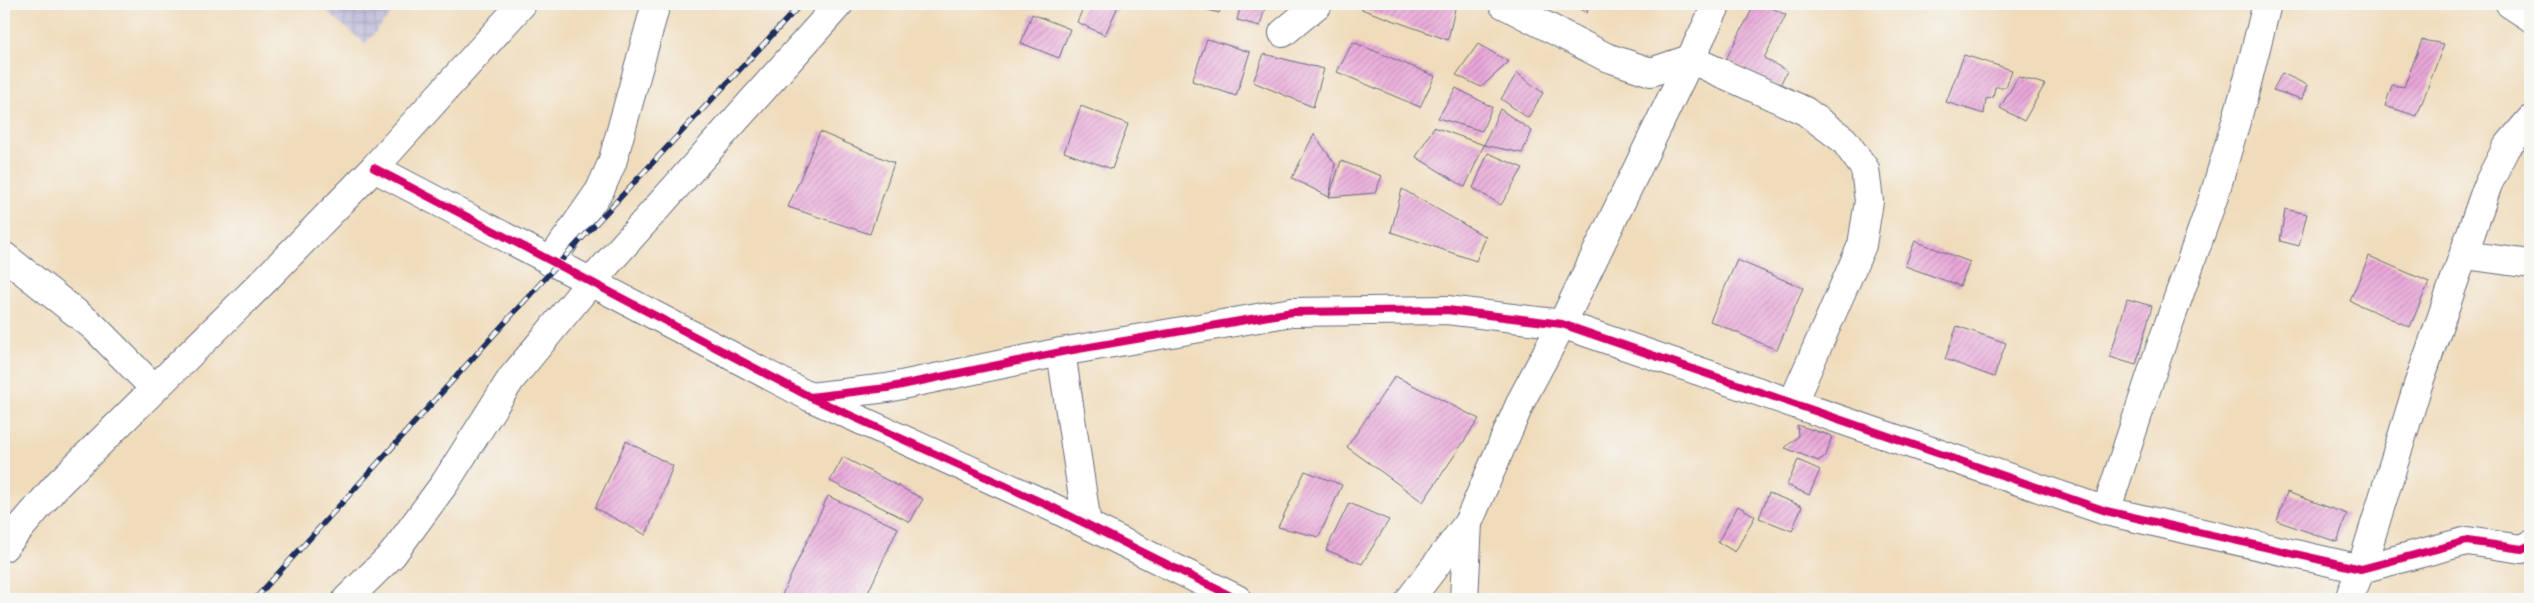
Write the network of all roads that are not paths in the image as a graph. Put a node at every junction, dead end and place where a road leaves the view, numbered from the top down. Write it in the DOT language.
graph roads {
  1 [pos="522,4"];
  2 [pos="656,4"];
  3 [pos="839,4"];
  4 [pos="1318,4"];
  5 [pos="1503,4"];
  6 [pos="1717,4"];
  7 [pos="2267,4"];
  8 [pos="2510,4"];
  9 [pos="2530,17"];
  10 [pos="1283,33"];
  11 [pos="1690,58"];
  12 [pos="2530,120"];
  13 [pos="374,168"];
  14 [pos="2464,255"];
  15 [pos="4,256"];
  16 [pos="550,262"];
  17 [pos="2530,264"];
  18 [pos="590,283"];
  19 [pos="1562,324"];
  20 [pos="1061,352"];
  21 [pos="154,388"];
  22 [pos="810,397"];
  23 [pos="1793,402"];
  24 [pos="2106,511"];
  25 [pos="1468,523"];
  26 [pos="1087,524"];
  27 [pos="2530,545"];
  28 [pos="4,547"];
  29 [pos="2361,569"];
  30 [pos="347,599"];
  31 [pos="1237,599"];
  32 [pos="1410,599"];
  33 [pos="1464,599"];
  34 [pos="2349,599"];
  1 -- 13 [label="street"];
  2 -- 16 [label="street"];
  3 -- 18 [label="street"];
  4 -- 10 [label="street"];
  5 -- 11 [label="street"];
  6 -- 11 [label="street"];
  7 -- 24 [label="street"];
  8 -- 9 [label="street"];
  11 -- 19 [label="street"];
  11 -- 23 [label="street"];
  12 -- 14 [label="street"];
  13 -- 16 [label="street"];
  13 -- 21 [label="street"];
  14 -- 17 [label="street"];
  14 -- 29 [label="street"];
  15 -- 21 [label="street"];
  16 -- 18 [label="street"];
  18 -- 22 [label="street"];
  18 -- 30 [label="street"];
  19 -- 20 [label="street"];
  19 -- 23 [label="street"];
  19 -- 25 [label="street"];
  20 -- 22 [label="street"];
  20 -- 26 [label="street"];
  21 -- 28 [label="street"];
  22 -- 26 [label="street"];
  23 -- 24 [label="street"];
  24 -- 29 [label="street"];
  25 -- 32 [label="street"];
  25 -- 33 [label="street"];
  26 -- 31 [label="street"];
  27 -- 29 [label="street"];
  29 -- 34 [label="street"];
}
